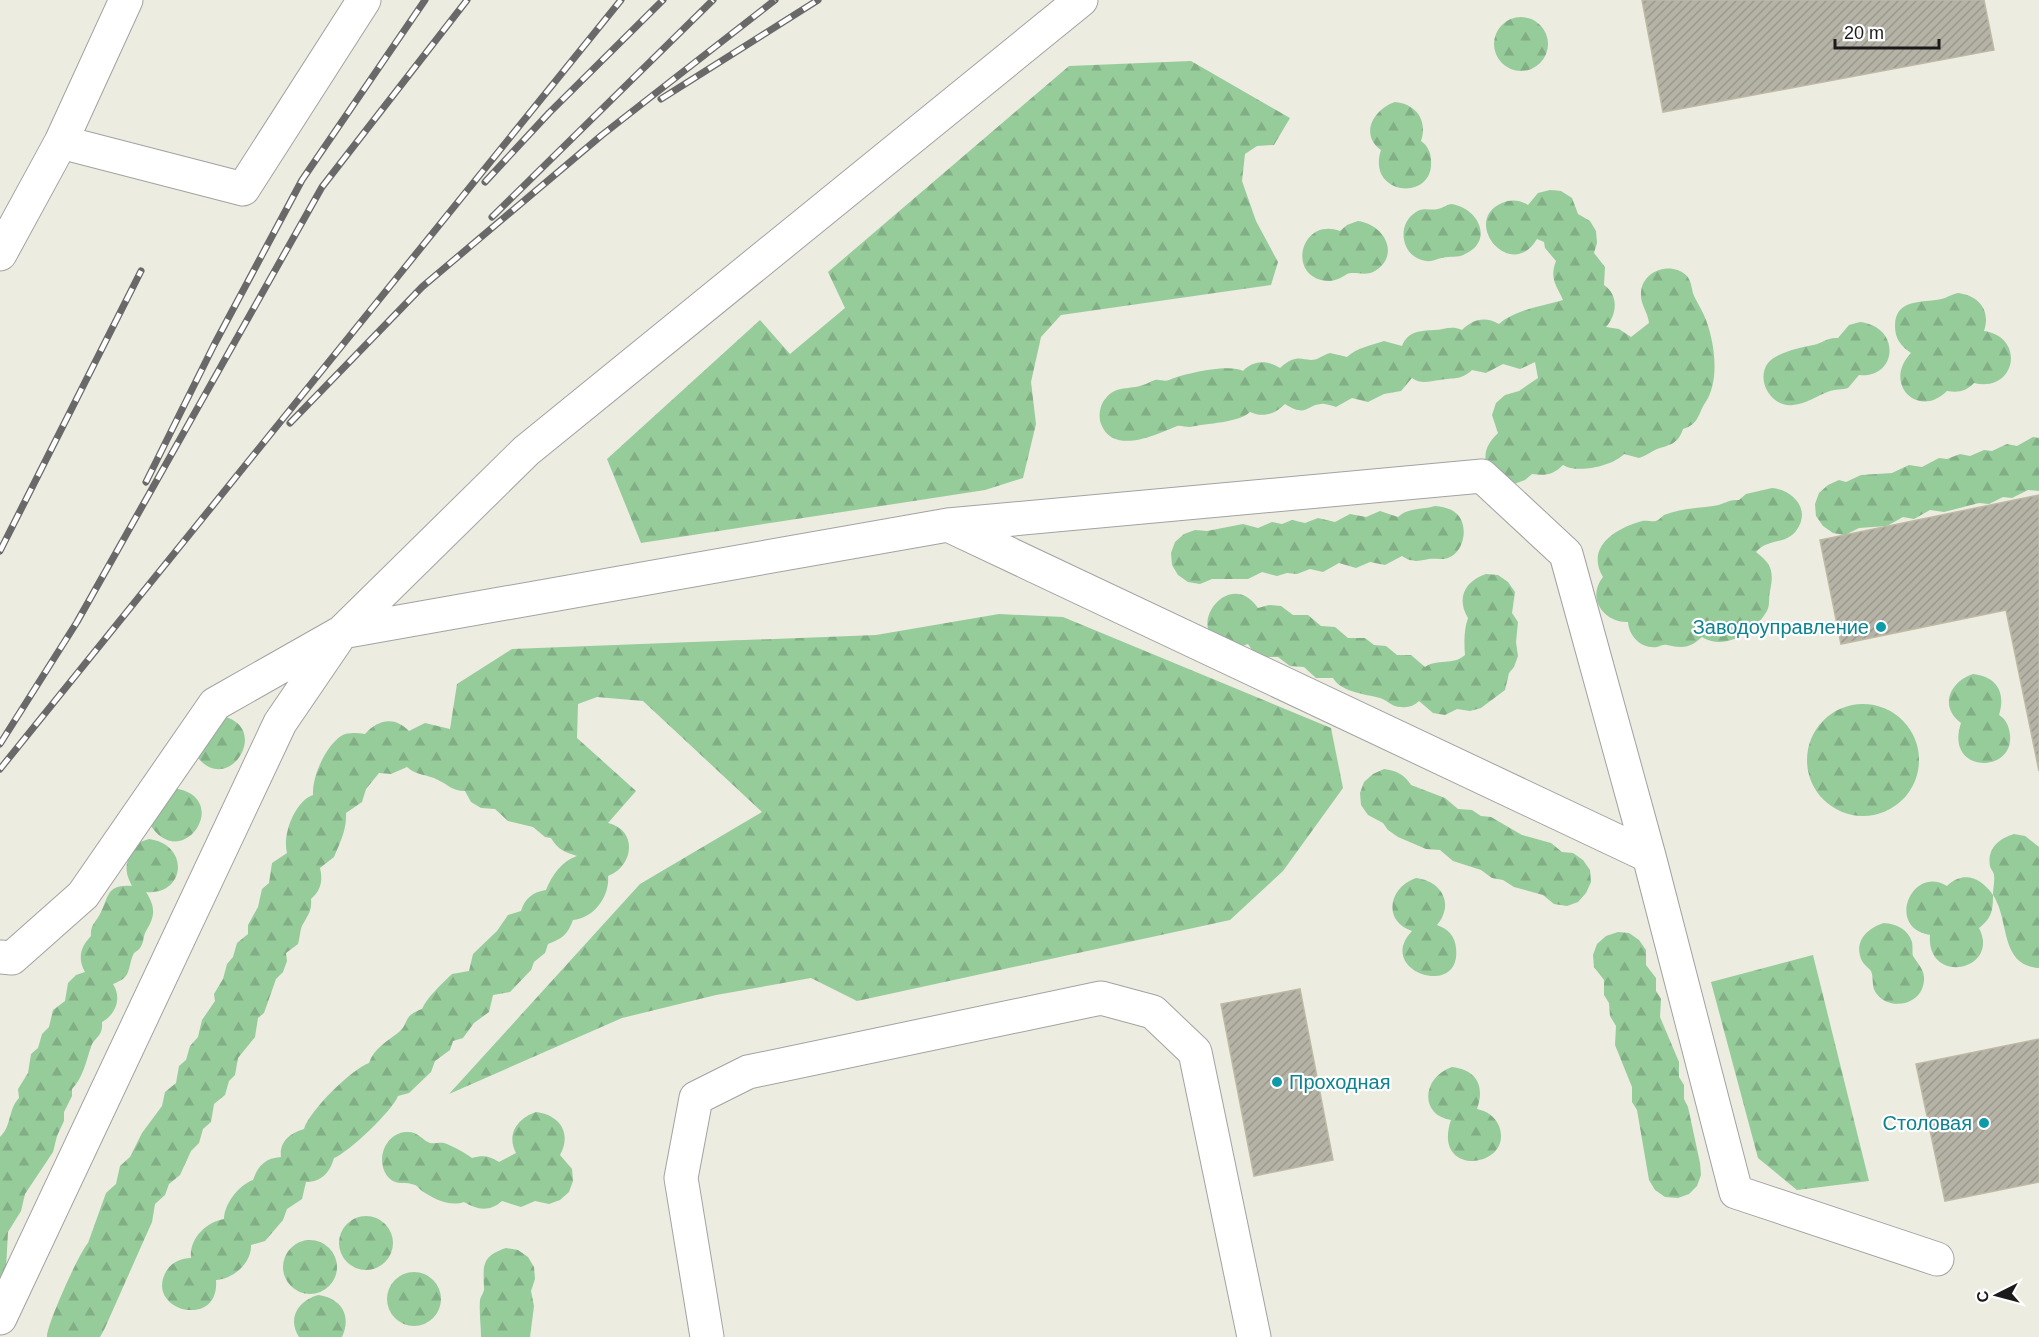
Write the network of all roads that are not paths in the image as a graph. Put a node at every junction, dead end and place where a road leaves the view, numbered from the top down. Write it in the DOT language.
graph roads {
  1 [pos="126,0"];
  2 [pos="364,0"];
  3 [pos="1082,0"];
  4 [pos="61,142"];
  5 [pos="0,254"];
  6 [pos="948,525"];
  7 [pos="342,632"];
  8 [pos="1649,856"];
  9 [pos="0,957"];
  10 [pos="1937,1259"];
  11 [pos="0,1318"];
  12 [pos="707,1337"];
  13 [pos="1254,1337"];
  1 -- 4 [label="lane"];
  2 -- 4 [label="lane"];
  3 -- 7 [label="lane"];
  4 -- 5 [label="lane"];
  6 -- 7 [label="lane"];
  6 -- 8 [label="lane"];
  6 -- 8 [label="lane"];
  7 -- 9 [label="lane"];
  7 -- 11 [label="lane"];
  8 -- 10 [label="lane"];
  12 -- 13 [label="lane"];
}
